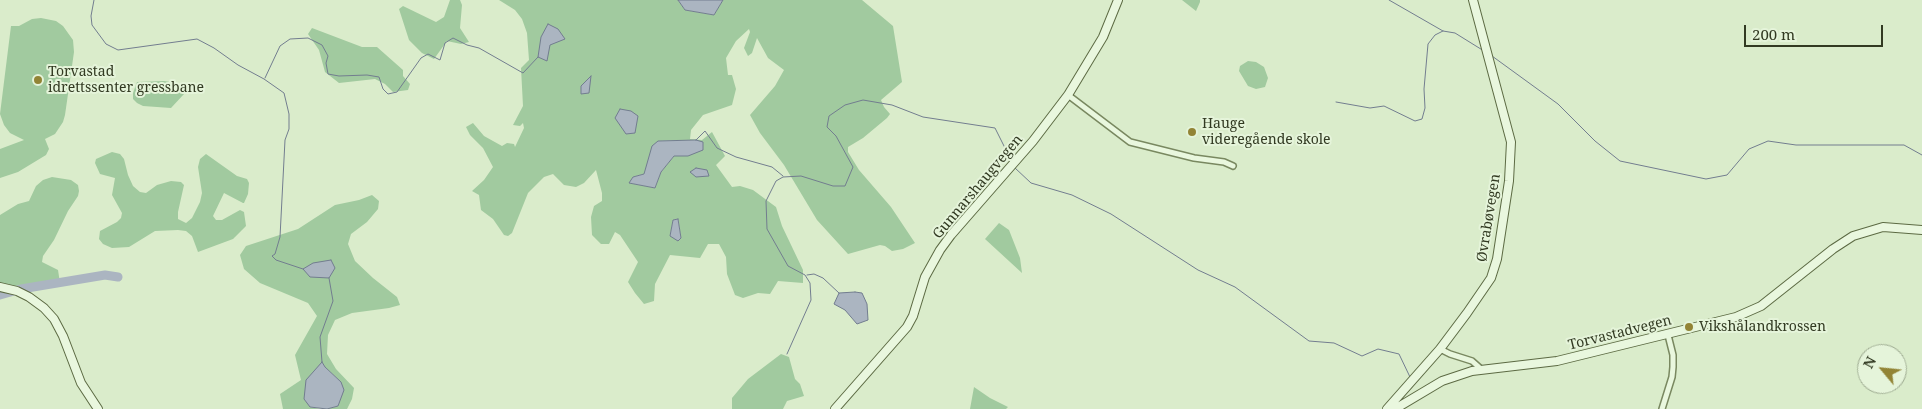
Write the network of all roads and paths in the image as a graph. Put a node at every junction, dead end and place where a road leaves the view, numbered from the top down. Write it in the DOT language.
graph roads {
  1 [pos="1118,0"];
  2 [pos="1473,0"];
  3 [pos="1068,94"];
  4 [pos="1233,166"];
  5 [pos="1922,230"];
  6 [pos="0,287"];
  7 [pos="1668,334"];
  8 [pos="1440,349"];
  9 [pos="1481,369"];
  10 [pos="98,409"];
  11 [pos="835,409"];
  12 [pos="1388,409"];
  13 [pos="1395,409"];
  14 [pos="1662,409"];
  1 -- 3 [label="main road, Gunnarshaugvegen"];
  2 -- 8 [label="main road, Øvrabøvegen"];
  3 -- 4 [label="street"];
  3 -- 11 [label="main road, Gunnarshaugvegen"];
  5 -- 7 [label="main road, Torvastadvegen"];
  6 -- 10 [label="main road"];
  7 -- 9 [label="main road, Torvastadvegen"];
  7 -- 14 [label="street"];
  8 -- 9 [label="street"];
  8 -- 12 [label="main road, Øvrabøvegen"];
  9 -- 13 [label="main road, Torvastadvegen"];
}
